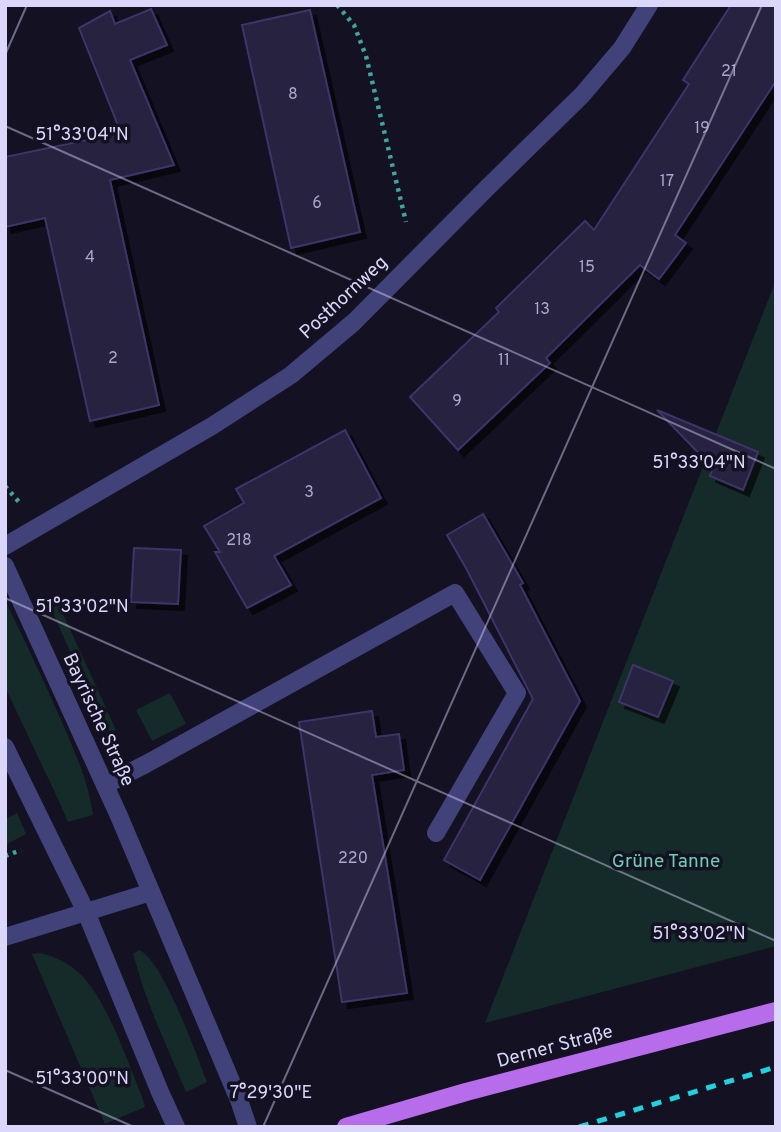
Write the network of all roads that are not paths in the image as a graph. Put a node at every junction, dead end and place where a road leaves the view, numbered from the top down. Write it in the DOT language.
graph roads {
  1 [pos="649,5"];
  2 [pos="5,546"];
  3 [pos="5,566"];
  4 [pos="5,747"];
  5 [pos="105,785"];
  6 [pos="436,833"];
  7 [pos="151,892"];
  8 [pos="86,912"];
  9 [pos="5,936"];
  10 [pos="776,1011"];
  11 [pos="176,1127"];
  12 [pos="248,1127"];
  13 [pos="346,1127"];
  1 -- 2 [label="street, Posthornweg"];
  3 -- 5 [label="street, Bayrische Straße"];
  4 -- 8 [label="street"];
  5 -- 6 [label="street"];
  5 -- 7 [label="street, Bayrische Straße"];
  7 -- 8 [label="street"];
  7 -- 12 [label="street, Bayrische Straße"];
  8 -- 9 [label="street"];
  8 -- 11 [label="street"];
  10 -- 13 [label="main road, Derner Straße"];
}
